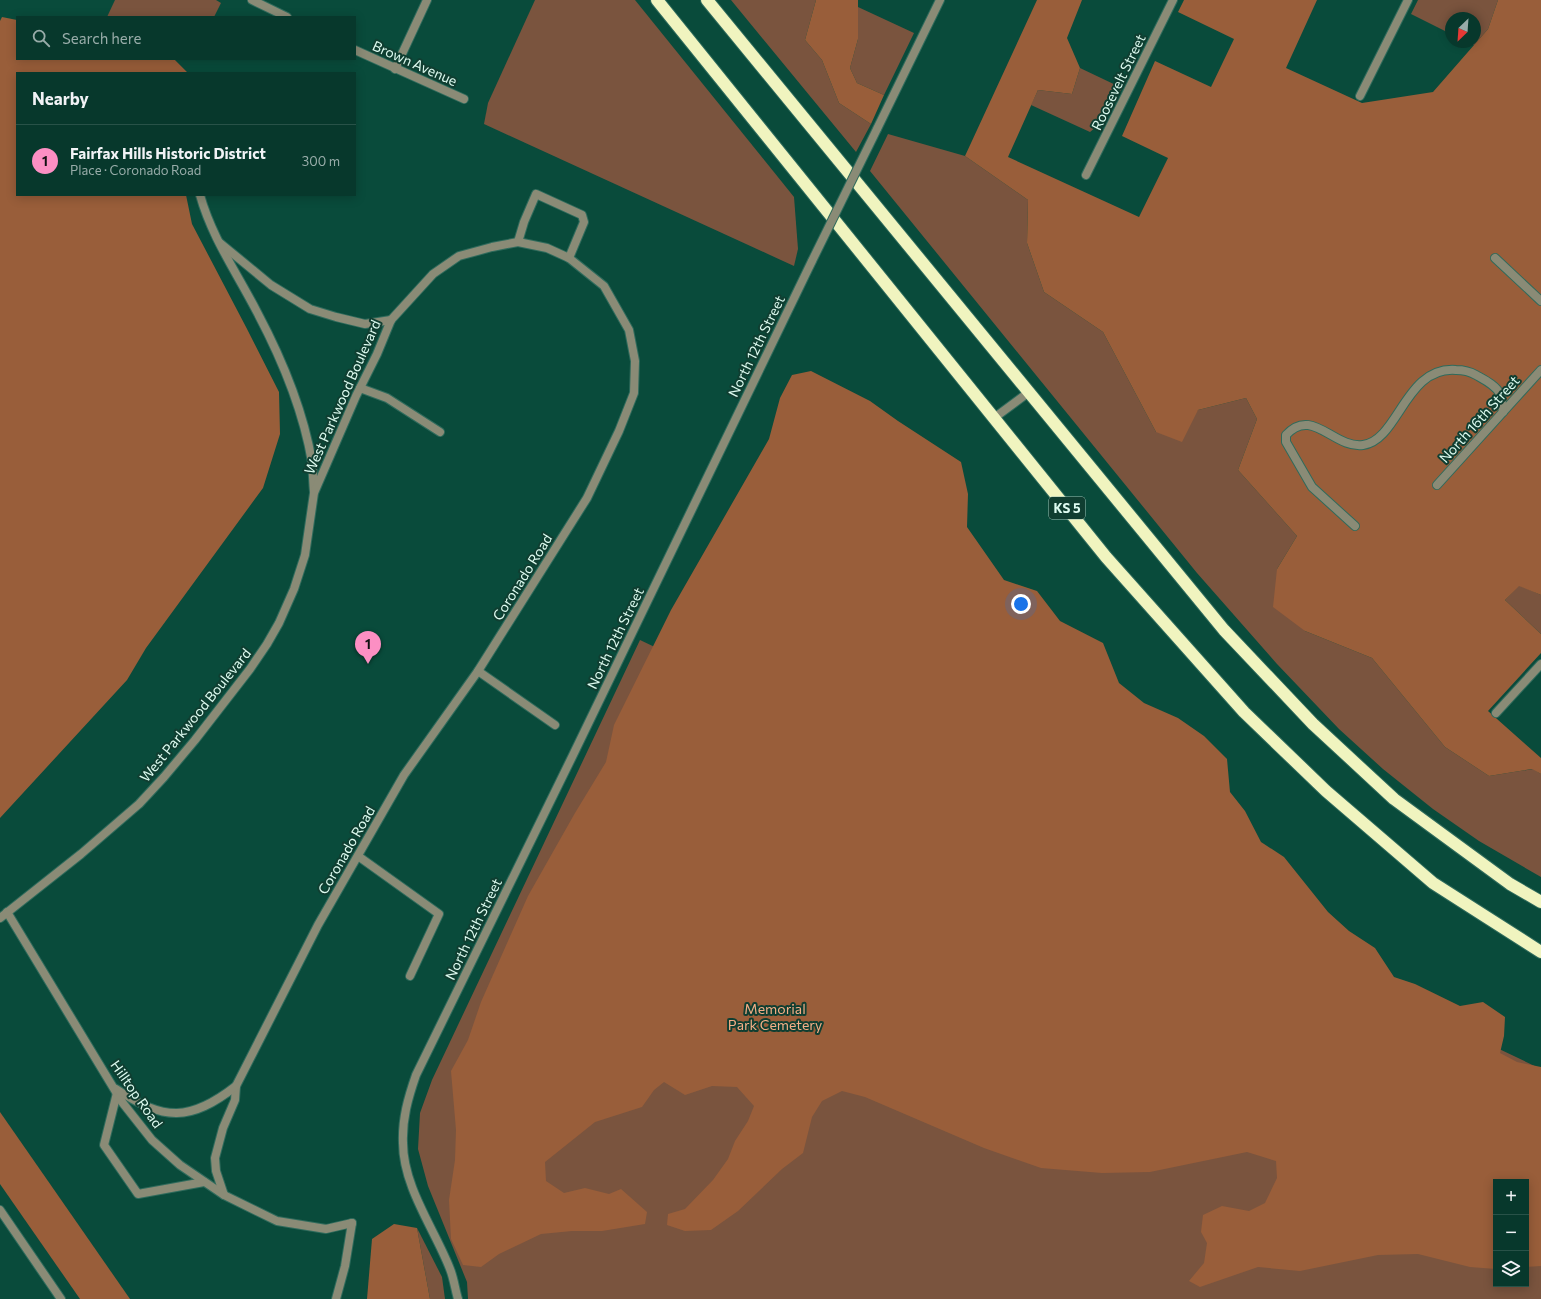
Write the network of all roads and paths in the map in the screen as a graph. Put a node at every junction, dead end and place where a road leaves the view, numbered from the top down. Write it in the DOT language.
graph roads {
  1 [pos="252,0"];
  2 [pos="427,0"];
  3 [pos="657,0"];
  4 [pos="707,0"];
  5 [pos="940,0"];
  6 [pos="1173,0"];
  7 [pos="1408,0"];
  8 [pos="285,16"];
  9 [pos="356,50"];
  10 [pos="395,69"];
  11 [pos="1360,96"];
  12 [pos="464,99"];
  13 [pos="1086,175"];
  14 [pos="200,196"];
  15 [pos="216,240"];
  16 [pos="518,242"];
  17 [pos="569,258"];
  18 [pos="1495,258"];
  19 [pos="1541,300"];
  20 [pos="391,320"];
  21 [pos="1541,370"];
  22 [pos="360,388"];
  23 [pos="1029,392"];
  24 [pos="1503,412"];
  25 [pos="994,418"];
  26 [pos="440,432"];
  27 [pos="1437,485"];
  28 [pos="314,493"];
  29 [pos="1355,526"];
  30 [pos="1541,664"];
  31 [pos="478,671"];
  32 [pos="1496,713"];
  33 [pos="555,725"];
  34 [pos="358,856"];
  35 [pos="1541,902"];
  36 [pos="7,912"];
  37 [pos="0,918"];
  38 [pos="1541,952"];
  39 [pos="410,976"];
  40 [pos="236,1086"];
  41 [pos="116,1090"];
  42 [pos="204,1182"];
  43 [pos="224,1195"];
  44 [pos="0,1210"];
  45 [pos="61,1299"];
  46 [pos="336,1299"];
  47 [pos="458,1299"];
  1 -- 8 [label="street"];
  2 -- 10 [label="street"];
  3 -- 25 [label="highway, KS 5"];
  4 -- 23 [label="highway"];
  5 -- 47 [label="street, North 12th Street, bridge"];
  6 -- 13 [label="street, Roosevelt Street"];
  7 -- 11 [label="street"];
  9 -- 10 [label="street, Brown Avenue"];
  10 -- 12 [label="street, Brown Avenue"];
  14 -- 15 [label="street, West Parkwood Boulevard"];
  15 -- 20 [label="street, West Parkwood Boulevard"];
  15 -- 28 [label="street, West Parkwood Boulevard"];
  16 -- 17 [label="street, Coronado Road"];
  16 -- 17 [label="street"];
  16 -- 20 [label="street, Coronado Road"];
  17 -- 31 [label="street, Coronado Road"];
  18 -- 19 [label="street"];
  20 -- 22 [label="street, West Parkwood Boulevard"];
  21 -- 24 [label="street, North 16th Street"];
  22 -- 26 [label="street"];
  22 -- 28 [label="street, West Parkwood Boulevard"];
  23 -- 25 [label="street"];
  23 -- 35 [label="highway"];
  24 -- 27 [label="street, North 16th Street"];
  24 -- 29 [label="street"];
  25 -- 38 [label="highway, KS 5"];
  28 -- 36 [label="street, West Parkwood Boulevard"];
  30 -- 32 [label="street"];
  31 -- 33 [label="street"];
  31 -- 34 [label="street, Coronado Road"];
  34 -- 39 [label="street"];
  34 -- 40 [label="street, Coronado Road"];
  36 -- 37 [label="street, West Parkwood Boulevard"];
  36 -- 41 [label="street, Hilltop Road"];
  40 -- 41 [label="street, Coronado Road"];
  40 -- 43 [label="street, Coronado Road"];
  41 -- 42 [label="street, Hilltop Road"];
  41 -- 42 [label="street"];
  42 -- 43 [label="street, Hilltop Road"];
  43 -- 46 [label="street, Hilltop Road"];
  44 -- 45 [label="street"];
}
